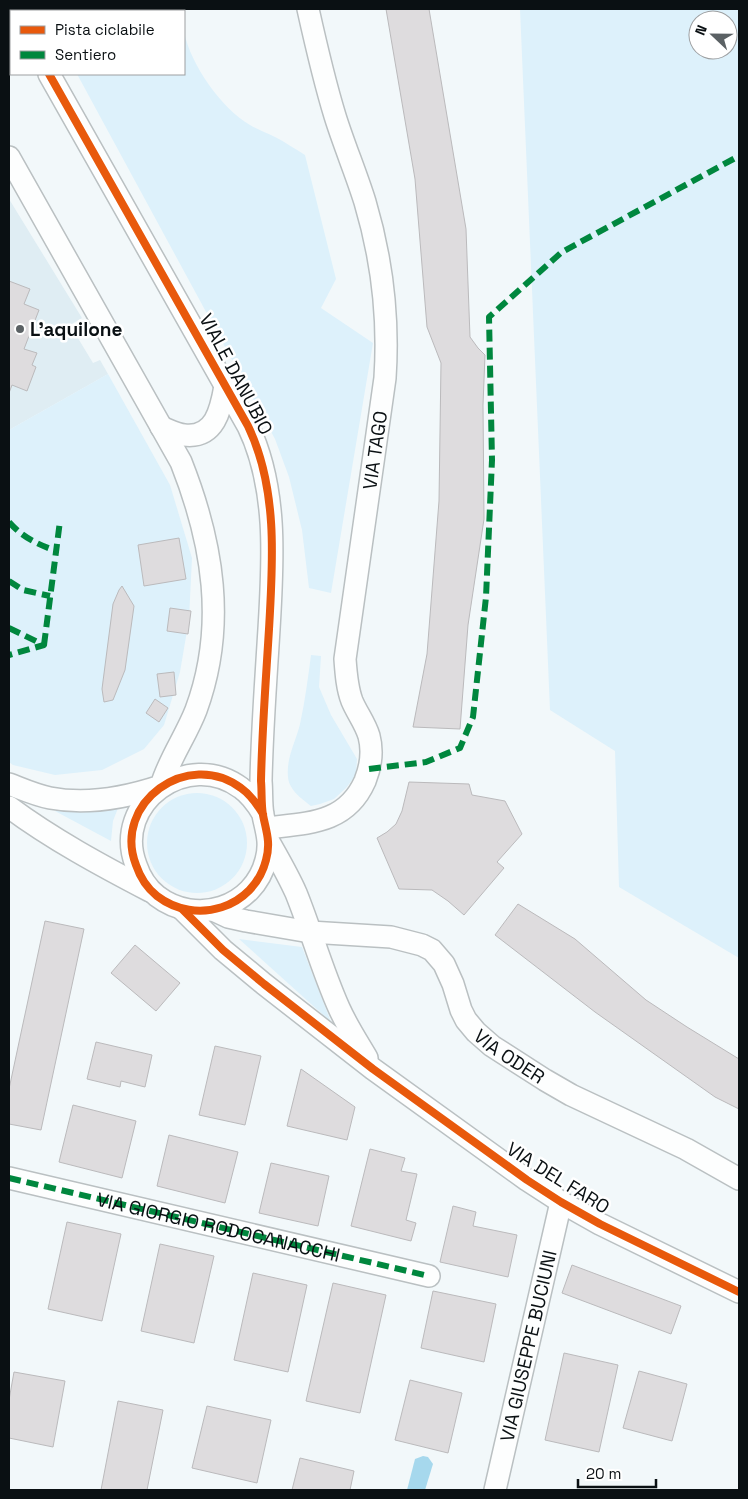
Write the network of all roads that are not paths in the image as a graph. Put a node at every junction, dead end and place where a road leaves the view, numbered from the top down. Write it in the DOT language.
graph roads {
  1 [pos="308,9"];
  2 [pos="50,75"];
  3 [pos="9,157"];
  4 [pos="226,386"];
  5 [pos="161,427"];
  6 [pos="9,784"];
  7 [pos="161,786"];
  8 [pos="9,806"];
  9 [pos="266,828"];
  10 [pos="152,892"];
  11 [pos="182,909"];
  12 [pos="213,910"];
  13 [pos="310,932"];
  14 [pos="373,1069"];
  15 [pos="9,1178"];
  16 [pos="739,1180"];
  17 [pos="561,1202"];
  18 [pos="429,1276"];
  19 [pos="739,1292"];
  20 [pos="495,1490"];
  1 -- 9 [label="street, VIA TAGO"];
  2 -- 4 [label="street, VIALE DANUBIO"];
  3 -- 5 [label="street"];
  4 -- 5 [label="street, VIALE DANUBIO"];
  4 -- 9 [label="street, VIALE DANUBIO"];
  5 -- 7 [label="street"];
  6 -- 7 [label="street"];
  7 -- 9 [label="street"];
  7 -- 10 [label="street"];
  8 -- 10 [label="street"];
  9 -- 12 [label="street"];
  9 -- 13 [label="street"];
  10 -- 11 [label="street"];
  11 -- 12 [label="street"];
  11 -- 14 [label="street, VIA DEL FARO"];
  12 -- 13 [label="street, VIA ODER"];
  13 -- 14 [label="street"];
  13 -- 16 [label="street, VIA ODER"];
  14 -- 17 [label="street, VIA DEL FARO"];
  15 -- 18 [label="street, VIA GIORGIO RODOCANACCHI"];
  17 -- 19 [label="street, VIA DEL FARO"];
  17 -- 20 [label="street, VIA GIUSEPPE BUCIUNI"];
}
